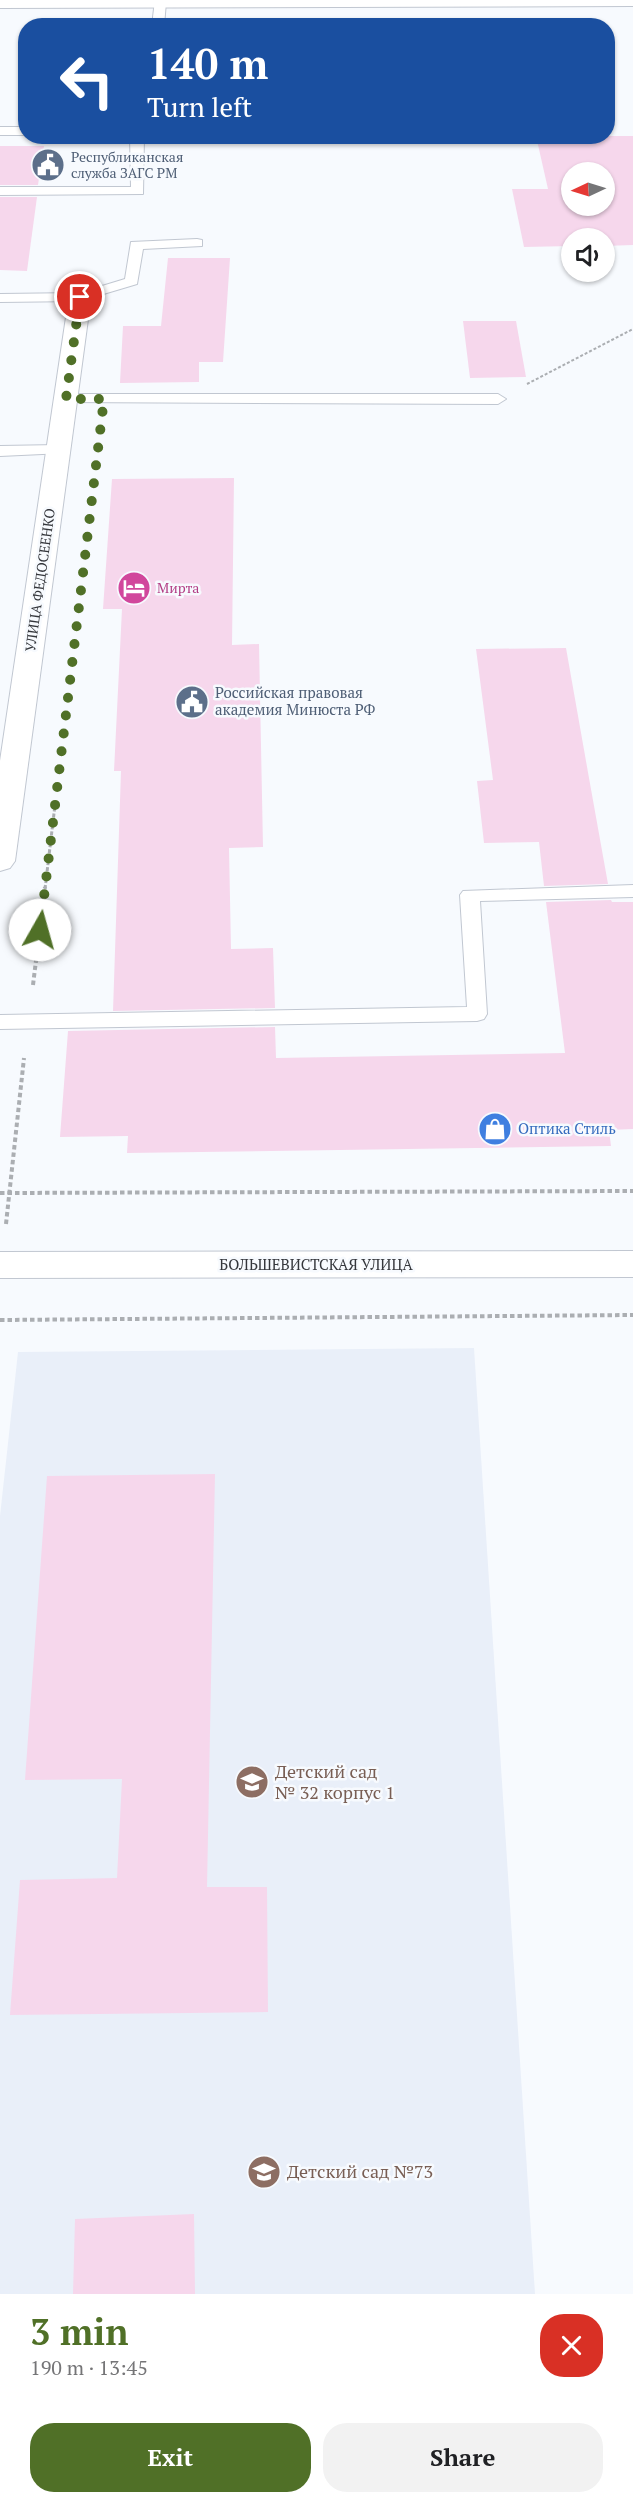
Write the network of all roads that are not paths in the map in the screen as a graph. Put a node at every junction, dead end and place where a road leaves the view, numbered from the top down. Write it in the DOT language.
graph roads {
  1 [pos="614,0"];
  2 [pos="633,0"];
  3 [pos="55,1"];
  4 [pos="0,2"];
  5 [pos="160,2"];
  6 [pos="159,18"];
  7 [pos="0,131"];
  8 [pos="18,131"];
  9 [pos="138,144"];
  10 [pos="0,191"];
  11 [pos="197,243"];
  12 [pos="80,297"];
  13 [pos="0,298"];
  14 [pos="66,399"];
  15 [pos="498,399"];
  16 [pos="59,450"];
  17 [pos="0,451"];
  18 [pos="4,805"];
  19 [pos="0,861"];
  20 [pos="633,891"];
  21 [pos="0,1022"];
  22 [pos="633,1264"];
  23 [pos="2,1265"];
  1 -- 2 [label="street"];
  1 -- 5 [label="street"];
  3 -- 4 [label="street"];
  3 -- 5 [label="street"];
  5 -- 6 [label="lane"];
  7 -- 8 [label="lane"];
  9 -- 10 [label="lane"];
  11 -- 12 [label="lane"];
  12 -- 13 [label="lane"];
  12 -- 14 [label="street, УЛИЦА ФЕДОСЕЕНКО"];
  14 -- 15 [label="lane"];
  14 -- 16 [label="street, УЛИЦА ФЕДОСЕЕНКО"];
  16 -- 17 [label="lane"];
  16 -- 18 [label="street, УЛИЦА ФЕДОСЕЕНКО"];
  18 -- 19 [label="street, УЛИЦА ФЕДОСЕЕНКО"];
  20 -- 21 [label="lane"];
  22 -- 23 [label="street, БОЛЬШЕВИСТСКАЯ УЛИЦА"];
}
